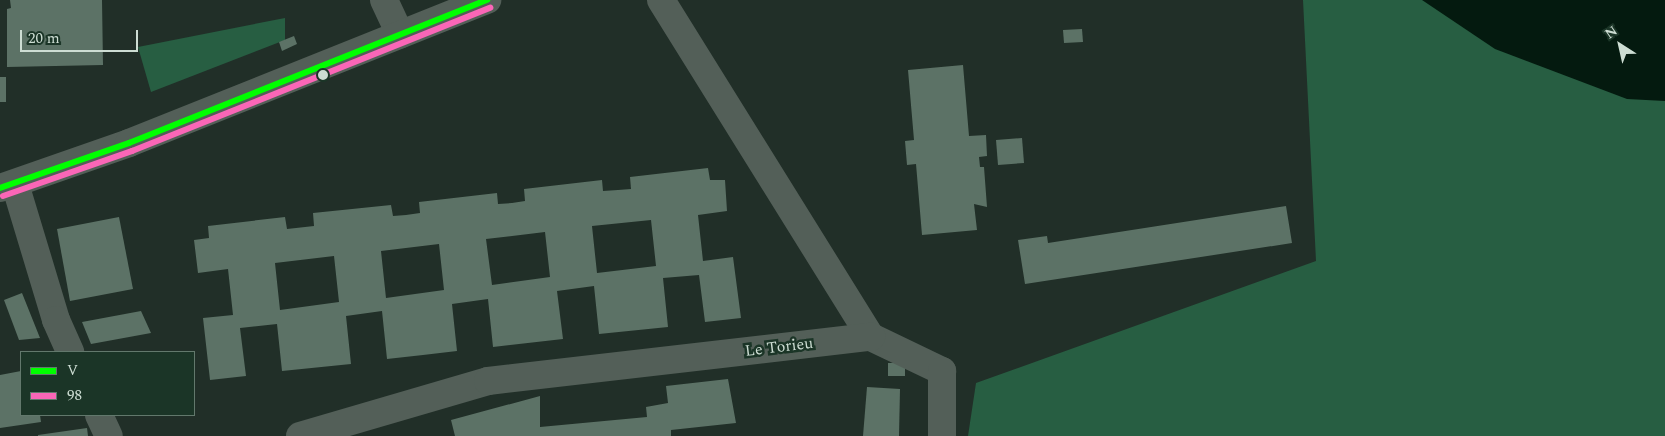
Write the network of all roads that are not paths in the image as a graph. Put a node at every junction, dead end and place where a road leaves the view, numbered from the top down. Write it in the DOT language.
graph roads {
  1 [pos="384,0"];
  2 [pos="487,0"];
  3 [pos="661,0"];
  4 [pos="400,35"];
  5 [pos="8,186"];
  6 [pos="871,337"];
  7 [pos="70,351"];
  8 [pos="99,416"];
  9 [pos="109,436"];
  10 [pos="300,436"];
  11 [pos="942,436"];
  1 -- 4 [label="street"];
  2 -- 4 [label="street"];
  3 -- 6 [label="street"];
  4 -- 5 [label="street"];
  5 -- 7 [label="street"];
  6 -- 10 [label="street, Le Torieu"];
  6 -- 11 [label="street"];
  8 -- 9 [label="street"];
}
